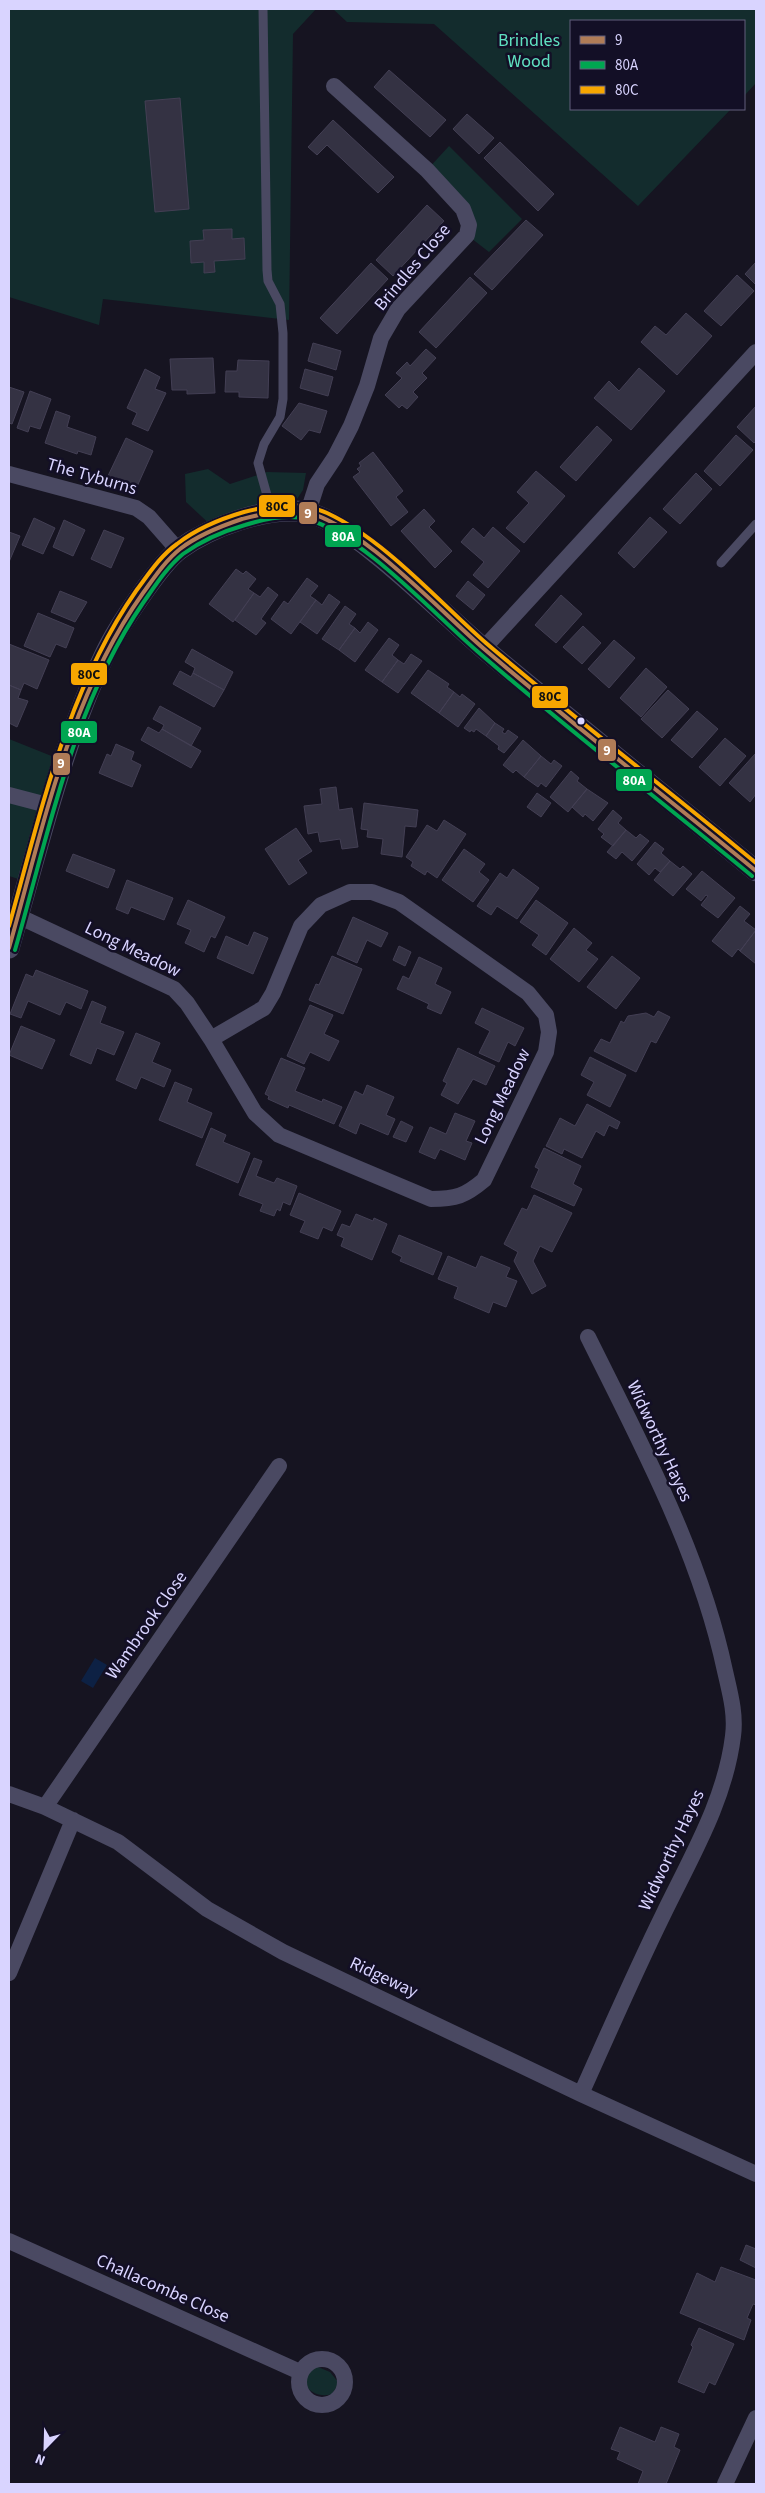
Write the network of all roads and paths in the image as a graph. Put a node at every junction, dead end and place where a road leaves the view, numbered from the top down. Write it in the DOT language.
graph roads {
  1 [pos="263,9"];
  2 [pos="334,86"];
  3 [pos="756,352"];
  4 [pos="9,474"];
  5 [pos="308,512"];
  6 [pos="272,513"];
  7 [pos="756,524"];
  8 [pos="178,550"];
  9 [pos="721,563"];
  10 [pos="484,648"];
  11 [pos="9,795"];
  12 [pos="51,806"];
  13 [pos="756,871"];
  14 [pos="18,916"];
  15 [pos="9,948"];
  16 [pos="211,1039"];
  17 [pos="588,1337"];
  18 [pos="279,1466"];
  19 [pos="9,1794"];
  20 [pos="45,1807"];
  21 [pos="73,1820"];
  22 [pos="9,1973"];
  23 [pos="581,2094"];
  24 [pos="756,2174"];
  25 [pos="9,2240"];
  26 [pos="300,2372"];
  27 [pos="756,2418"];
  28 [pos="725,2484"];
  1 -- 6 [label="lane"];
  2 -- 5 [label="street, Brindles Close"];
  3 -- 10 [label="street"];
  4 -- 8 [label="street, The Tyburns"];
  5 -- 6 [label="street"];
  5 -- 10 [label="street"];
  6 -- 8 [label="street"];
  7 -- 9 [label="lane"];
  8 -- 12 [label="street"];
  10 -- 13 [label="street"];
  11 -- 12 [label="street"];
  12 -- 14 [label="street"];
  14 -- 15 [label="street"];
  14 -- 16 [label="street, Long Meadow"];
  16 -- 16 [label="street, Long Meadow"];
  17 -- 23 [label="street, Widworthy Hayes"];
  18 -- 20 [label="street, Wambrook Close"];
  19 -- 20 [label="street, Ridgeway"];
  20 -- 21 [label="street, Ridgeway"];
  21 -- 22 [label="street"];
  21 -- 23 [label="street, Ridgeway"];
  23 -- 24 [label="street, Ridgeway"];
  25 -- 26 [label="street, Challacombe Close"];
  27 -- 28 [label="street"];
}
